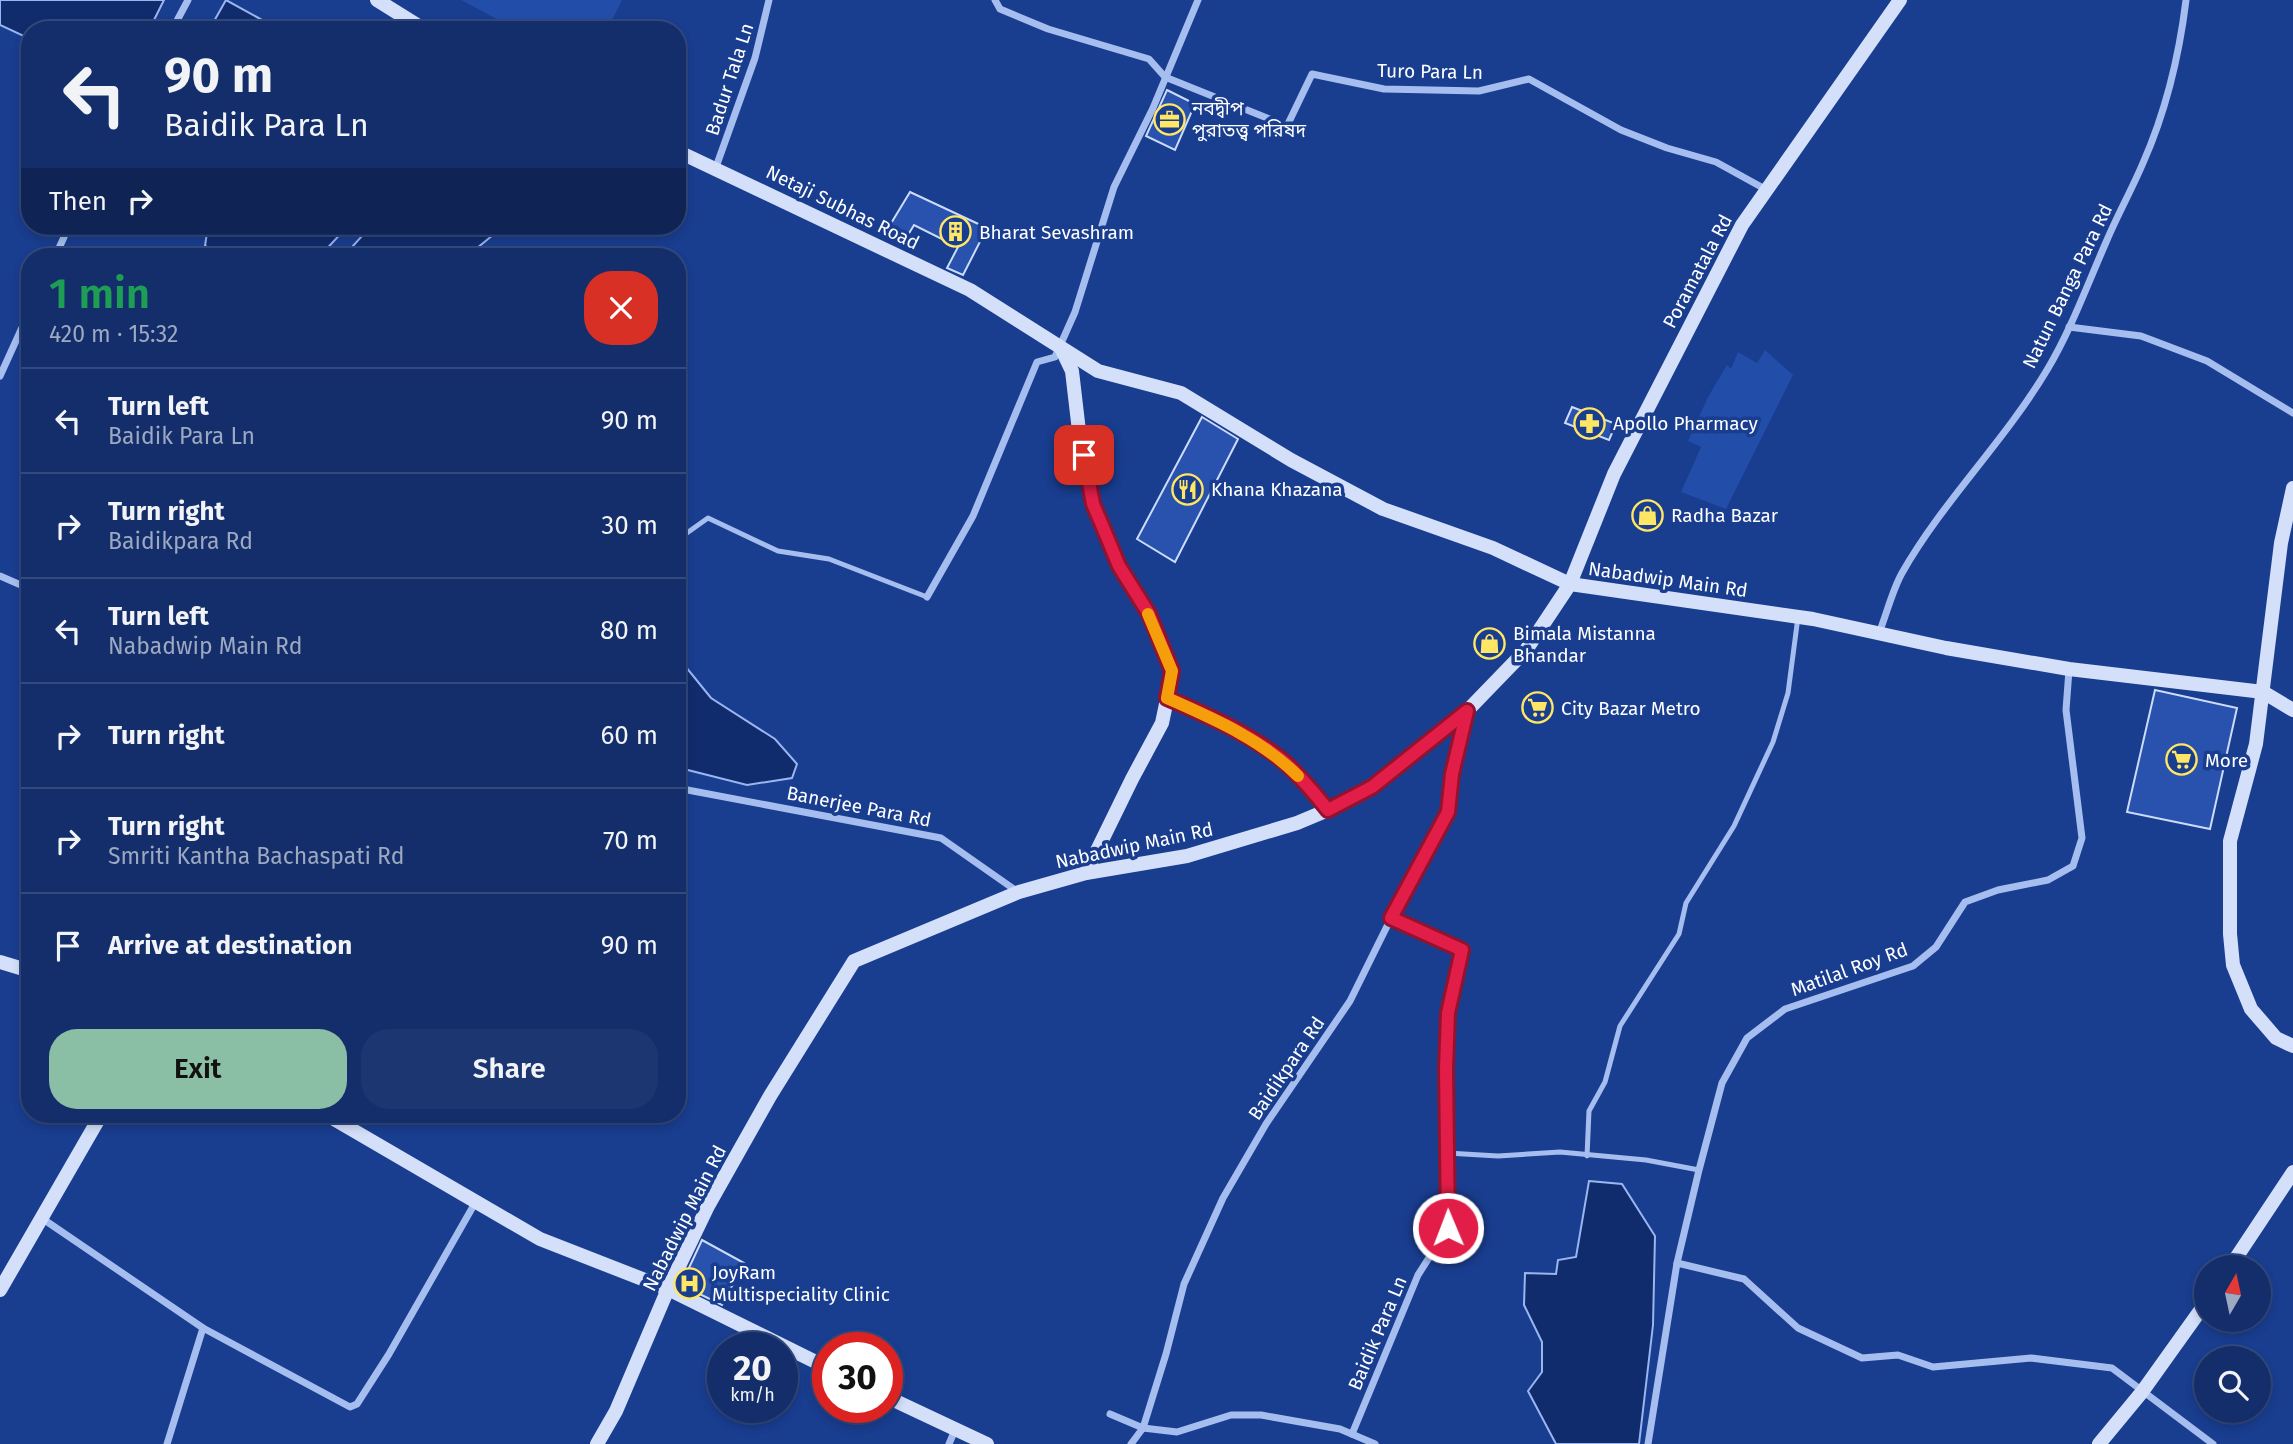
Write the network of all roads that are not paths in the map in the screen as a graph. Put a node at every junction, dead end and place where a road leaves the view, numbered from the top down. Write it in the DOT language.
graph roads {
  1 [pos="188,0"];
  2 [pos="377,0"];
  3 [pos="769,0"];
  4 [pos="995,0"];
  5 [pos="1198,0"];
  6 [pos="1900,0"];
  7 [pos="2186,0"];
  8 [pos="177,21"];
  9 [pos="411,21"];
  10 [pos="1165,77"];
  11 [pos="686,155"];
  12 [pos="716,167"];
  13 [pos="1765,189"];
  14 [pos="2069,327"];
  15 [pos="21,330"];
  16 [pos="1058,352"];
  17 [pos="0,376"];
  18 [pos="2293,413"];
  19 [pos="2293,488"];
  20 [pos="686,534"];
  21 [pos="0,576"];
  22 [pos="1570,584"];
  23 [pos="21,585"];
  24 [pos="927,597"];
  25 [pos="1798,617"];
  26 [pos="1879,633"];
  27 [pos="2069,669"];
  28 [pos="2263,692"];
  29 [pos="1167,698"];
  30 [pos="2293,710"];
  31 [pos="1467,711"];
  32 [pos="686,790"];
  33 [pos="1328,810"];
  34 [pos="1086,873"];
  35 [pos="1019,892"];
  36 [pos="1391,918"];
  37 [pos="0,962"];
  38 [pos="21,968"];
  39 [pos="2293,1046"];
  40 [pos="97,1123"];
  41 [pos="340,1123"];
  42 [pos="1447,1153"];
  43 [pos="1587,1156"];
  44 [pos="1699,1170"];
  45 [pos="2293,1172"];
  46 [pos="475,1203"];
  47 [pos="43,1219"];
  48 [pos="2238,1255"];
  49 [pos="1677,1263"];
  50 [pos="668,1289"];
  51 [pos="0,1290"];
  52 [pos="2194,1319"];
  53 [pos="203,1328"];
  54 [pos="812,1360"];
  55 [pos="2142,1392"];
  56 [pos="903,1407"];
  57 [pos="1110,1414"];
  58 [pos="1143,1428"];
  59 [pos="1352,1434"];
  60 [pos="951,1437"];
  61 [pos="600,1443"];
  62 [pos="167,1444"];
  63 [pos="987,1444"];
  64 [pos="1131,1444"];
  65 [pos="1375,1444"];
  66 [pos="1648,1444"];
  67 [pos="2099,1444"];
  68 [pos="2213,1444"];
  1 -- 8 [label="street"];
  2 -- 9 [label="main road"];
  3 -- 12 [label="street, Badur Tala Ln"];
  4 -- 10 [label="street, Turo Para Ln"];
  5 -- 10 [label="street"];
  6 -- 13 [label="main road, Poramatala Rd"];
  7 -- 14 [label="street, Natun Banga Para Rd"];
  10 -- 13 [label="street, Turo Para Ln"];
  10 -- 16 [label="street"];
  11 -- 12 [label="main road, Netaji Subhas Road"];
  12 -- 16 [label="main road, Netaji Subhas Road"];
  13 -- 22 [label="main road, Poramatala Rd"];
  14 -- 18 [label="street"];
  14 -- 26 [label="street, Natun Banga Para Rd"];
  15 -- 17 [label="street"];
  16 -- 22 [label="main road, Netaji Subhas Road"];
  16 -- 24 [label="street"];
  16 -- 29 [label="main road"];
  19 -- 28 [label="main road"];
  20 -- 24 [label="lane"];
  21 -- 23 [label="street"];
  22 -- 25 [label="main road, Nabadwip Main Rd"];
  22 -- 31 [label="main road, Nabadwip Main Rd"];
  25 -- 26 [label="main road, Nabadwip Main Rd"];
  25 -- 43 [label="lane"];
  26 -- 27 [label="main road, Nabadwip Main Rd"];
  27 -- 28 [label="main road, Nabadwip Main Rd"];
  27 -- 44 [label="street, Matilal Roy Rd"];
  28 -- 30 [label="main road, Nabadwip Main Rd"];
  28 -- 39 [label="main road"];
  29 -- 33 [label="street"];
  29 -- 34 [label="main road"];
  31 -- 33 [label="main road, Nabadwip Main Rd"];
  31 -- 36 [label="street, Baidikpara Rd"];
  32 -- 35 [label="street, Banerjee Para Rd"];
  33 -- 34 [label="main road, Nabadwip Main Rd"];
  34 -- 35 [label="main road, Nabadwip Main Rd"];
  35 -- 50 [label="main road, Nabadwip Main Rd"];
  36 -- 42 [label="street, Baidik Para Ln"];
  36 -- 58 [label="street, Baidikpara Rd"];
  37 -- 38 [label="main road"];
  40 -- 47 [label="main road"];
  41 -- 46 [label="main road"];
  42 -- 43 [label="lane"];
  42 -- 59 [label="street, Baidik Para Ln"];
  43 -- 44 [label="lane"];
  44 -- 49 [label="street, Matilal Roy Rd"];
  45 -- 48 [label="main road"];
  46 -- 50 [label="main road"];
  46 -- 53 [label="street"];
  47 -- 51 [label="main road"];
  47 -- 53 [label="street"];
  49 -- 55 [label="street"];
  49 -- 66 [label="street, Matilal Roy Rd"];
  50 -- 54 [label="main road"];
  50 -- 61 [label="main road, Nabadwip Main Rd"];
  52 -- 55 [label="main road"];
  53 -- 62 [label="street"];
  55 -- 67 [label="main road"];
  55 -- 68 [label="street"];
  56 -- 60 [label="main road"];
  57 -- 58 [label="street"];
  58 -- 59 [label="street"];
  58 -- 64 [label="street, Baidikpara Rd"];
  59 -- 65 [label="street"];
  60 -- 63 [label="main road"];
}
